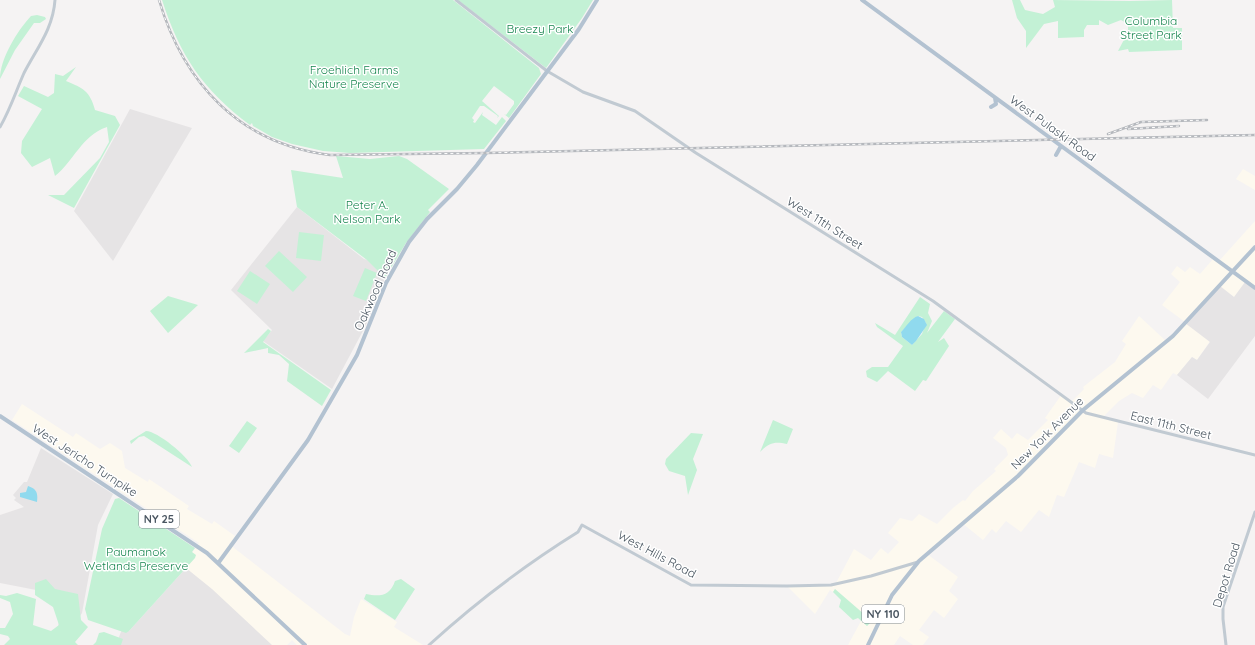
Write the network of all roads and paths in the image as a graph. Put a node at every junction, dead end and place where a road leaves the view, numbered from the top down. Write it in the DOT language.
graph roads {
  1 [pos="55,0"];
  2 [pos="456,0"];
  3 [pos="597,0"];
  4 [pos="862,0"];
  5 [pos="547,71"];
  6 [pos="994,97"];
  7 [pos="991,107"];
  8 [pos="0,127"];
  9 [pos="1060,146"];
  10 [pos="1056,155"];
  11 [pos="1255,247"];
  12 [pos="1232,272"];
  13 [pos="1255,288"];
  14 [pos="1083,410"];
  15 [pos="0,416"];
  16 [pos="1255,455"];
  17 [pos="1255,512"];
  18 [pos="219,562"];
  19 [pos="919,562"];
  20 [pos="305,645"];
  21 [pos="429,645"];
  22 [pos="868,645"];
  23 [pos="1226,645"];
  1 -- 8 [label="street"];
  2 -- 5 [label="street, West 11th Street"];
  3 -- 5 [label="main road, Oakwood Road"];
  4 -- 6 [label="main road, West Pulaski Road"];
  5 -- 14 [label="street, West 11th Street"];
  5 -- 18 [label="main road, Oakwood Road"];
  6 -- 7 [label="main road"];
  6 -- 9 [label="main road, West Pulaski Road"];
  9 -- 10 [label="main road"];
  9 -- 12 [label="main road, West Pulaski Road"];
  11 -- 12 [label="main road, New York Avenue / NY 110"];
  12 -- 13 [label="main road, West Pulaski Road"];
  12 -- 14 [label="main road, New York Avenue / NY 110"];
  14 -- 16 [label="street, East 11th Street"];
  14 -- 19 [label="main road, New York Avenue / NY 110"];
  15 -- 18 [label="main road, West Jericho Turnpike / NY 25"];
  17 -- 23 [label="street, Depot Road"];
  18 -- 20 [label="main road, West Jericho Turnpike / NY 25"];
  19 -- 21 [label="street, West Hills Road"];
  19 -- 22 [label="main road, New York Avenue / NY 110"];
}
